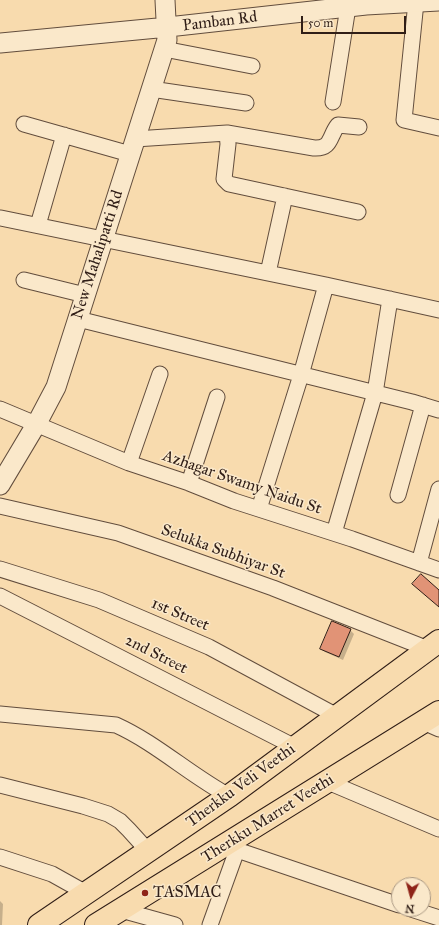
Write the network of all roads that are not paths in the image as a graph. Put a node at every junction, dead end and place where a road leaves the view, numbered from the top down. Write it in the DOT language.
graph roads {
  1 [pos="439,1"];
  2 [pos="416,2"];
  3 [pos="348,7"];
  4 [pos="166,14"];
  5 [pos="0,42"];
  6 [pos="164,49"];
  7 [pos="252,66"];
  8 [pos="151,89"];
  9 [pos="333,102"];
  10 [pos="246,103"];
  11 [pos="24,124"];
  12 [pos="359,127"];
  13 [pos="439,128"];
  14 [pos="227,133"];
  15 [pos="64,136"];
  16 [pos="133,147"];
  17 [pos="285,196"];
  18 [pos="358,212"];
  19 [pos="1,218"];
  20 [pos="38,225"];
  21 [pos="103,238"];
  22 [pos="268,273"];
  23 [pos="24,280"];
  24 [pos="326,284"];
  25 [pos="85,296"];
  26 [pos="390,299"];
  27 [pos="439,310"];
  28 [pos="78,320"];
  29 [pos="160,374"];
  30 [pos="301,375"];
  31 [pos="375,393"];
  32 [pos="217,397"];
  33 [pos="423,405"];
  34 [pos="0,408"];
  35 [pos="439,410"];
  36 [pos="37,423"];
  37 [pos="129,463"];
  38 [pos="2,475"];
  39 [pos="190,483"];
  40 [pos="439,489"];
  41 [pos="398,496"];
  42 [pos="0,506"];
  43 [pos="259,509"];
  44 [pos="334,533"];
  45 [pos="419,563"];
  46 [pos="0,569"];
  47 [pos="439,570"];
  48 [pos="0,596"];
  49 [pos="434,645"];
  50 [pos="0,714"];
  51 [pos="337,716"];
  52 [pos="434,721"];
  53 [pos="295,747"];
  54 [pos="328,782"];
  55 [pos="0,785"];
  56 [pos="229,796"];
  57 [pos="439,829"];
  58 [pos="233,846"];
  59 [pos="148,851"];
  60 [pos="0,857"];
  61 [pos="86,893"];
  62 [pos="391,902"];
  63 [pos="121,910"];
  64 [pos="39,925"];
  65 [pos="96,925"];
  66 [pos="175,925"];
  67 [pos="210,925"];
  1 -- 2 [label="street, Pamban Rd"];
  2 -- 3 [label="street, Pamban Rd"];
  2 -- 13 [label="street"];
  3 -- 4 [label="street, Pamban Rd"];
  3 -- 9 [label="street"];
  4 -- 5 [label="street, Pamban Rd"];
  4 -- 6 [label="street, New Mahalipatti Rd"];
  6 -- 7 [label="street"];
  6 -- 8 [label="street, New Mahalipatti Rd"];
  8 -- 10 [label="street"];
  8 -- 16 [label="street, New Mahalipatti Rd"];
  11 -- 15 [label="street"];
  12 -- 14 [label="street"];
  14 -- 16 [label="street"];
  14 -- 17 [label="street"];
  15 -- 16 [label="street"];
  15 -- 20 [label="street"];
  16 -- 21 [label="street, New Mahalipatti Rd"];
  17 -- 18 [label="street"];
  17 -- 22 [label="street"];
  19 -- 20 [label="street"];
  20 -- 21 [label="street"];
  21 -- 22 [label="street"];
  21 -- 25 [label="street, New Mahalipatti Rd"];
  22 -- 24 [label="street"];
  23 -- 25 [label="street"];
  24 -- 26 [label="street"];
  24 -- 30 [label="street"];
  25 -- 28 [label="street, New Mahalipatti Rd"];
  26 -- 27 [label="street"];
  26 -- 31 [label="street"];
  28 -- 30 [label="street"];
  28 -- 36 [label="street, New Mahalipatti Rd"];
  29 -- 37 [label="street"];
  30 -- 31 [label="street"];
  30 -- 43 [label="street"];
  31 -- 33 [label="street"];
  31 -- 44 [label="street"];
  32 -- 39 [label="street"];
  33 -- 35 [label="street"];
  33 -- 41 [label="street"];
  34 -- 36 [label="street, Azhagar Swamy Naidu St"];
  36 -- 37 [label="street, Azhagar Swamy Naidu St"];
  36 -- 38 [label="street, New Mahalipatti Rd"];
  37 -- 39 [label="street, Azhagar Swamy Naidu St"];
  39 -- 43 [label="street, Azhagar Swamy Naidu St"];
  40 -- 45 [label="street"];
  42 -- 49 [label="street, Selukka Subhiyar St"];
  43 -- 44 [label="street, Azhagar Swamy Naidu St"];
  44 -- 45 [label="street, Azhagar Swamy Naidu St"];
  45 -- 47 [label="street, Azhagar Swamy Naidu St"];
  46 -- 51 [label="street, 1st Street"];
  48 -- 53 [label="street, 2nd Street"];
  49 -- 51 [label="main road, Therkku Veli Veethi"];
  50 -- 56 [label="street"];
  51 -- 53 [label="main road, Therkku Veli Veethi"];
  52 -- 54 [label="main road, Therkku Marret Veethi"];
  53 -- 56 [label="main road, Therkku Veli Veethi"];
  54 -- 57 [label="street"];
  54 -- 58 [label="main road, Therkku Marret Veethi"];
  55 -- 59 [label="street"];
  56 -- 59 [label="main road, Therkku Veli Veethi"];
  58 -- 62 [label="street"];
  58 -- 63 [label="main road, Therkku Marret Veethi"];
  58 -- 67 [label="street"];
  59 -- 61 [label="main road, Therkku Veli Veethi"];
  60 -- 61 [label="street"];
  61 -- 64 [label="main road, Therkku Veli Veethi"];
  63 -- 65 [label="main road, Therkku Marret Veethi"];
  63 -- 66 [label="street"];
}
